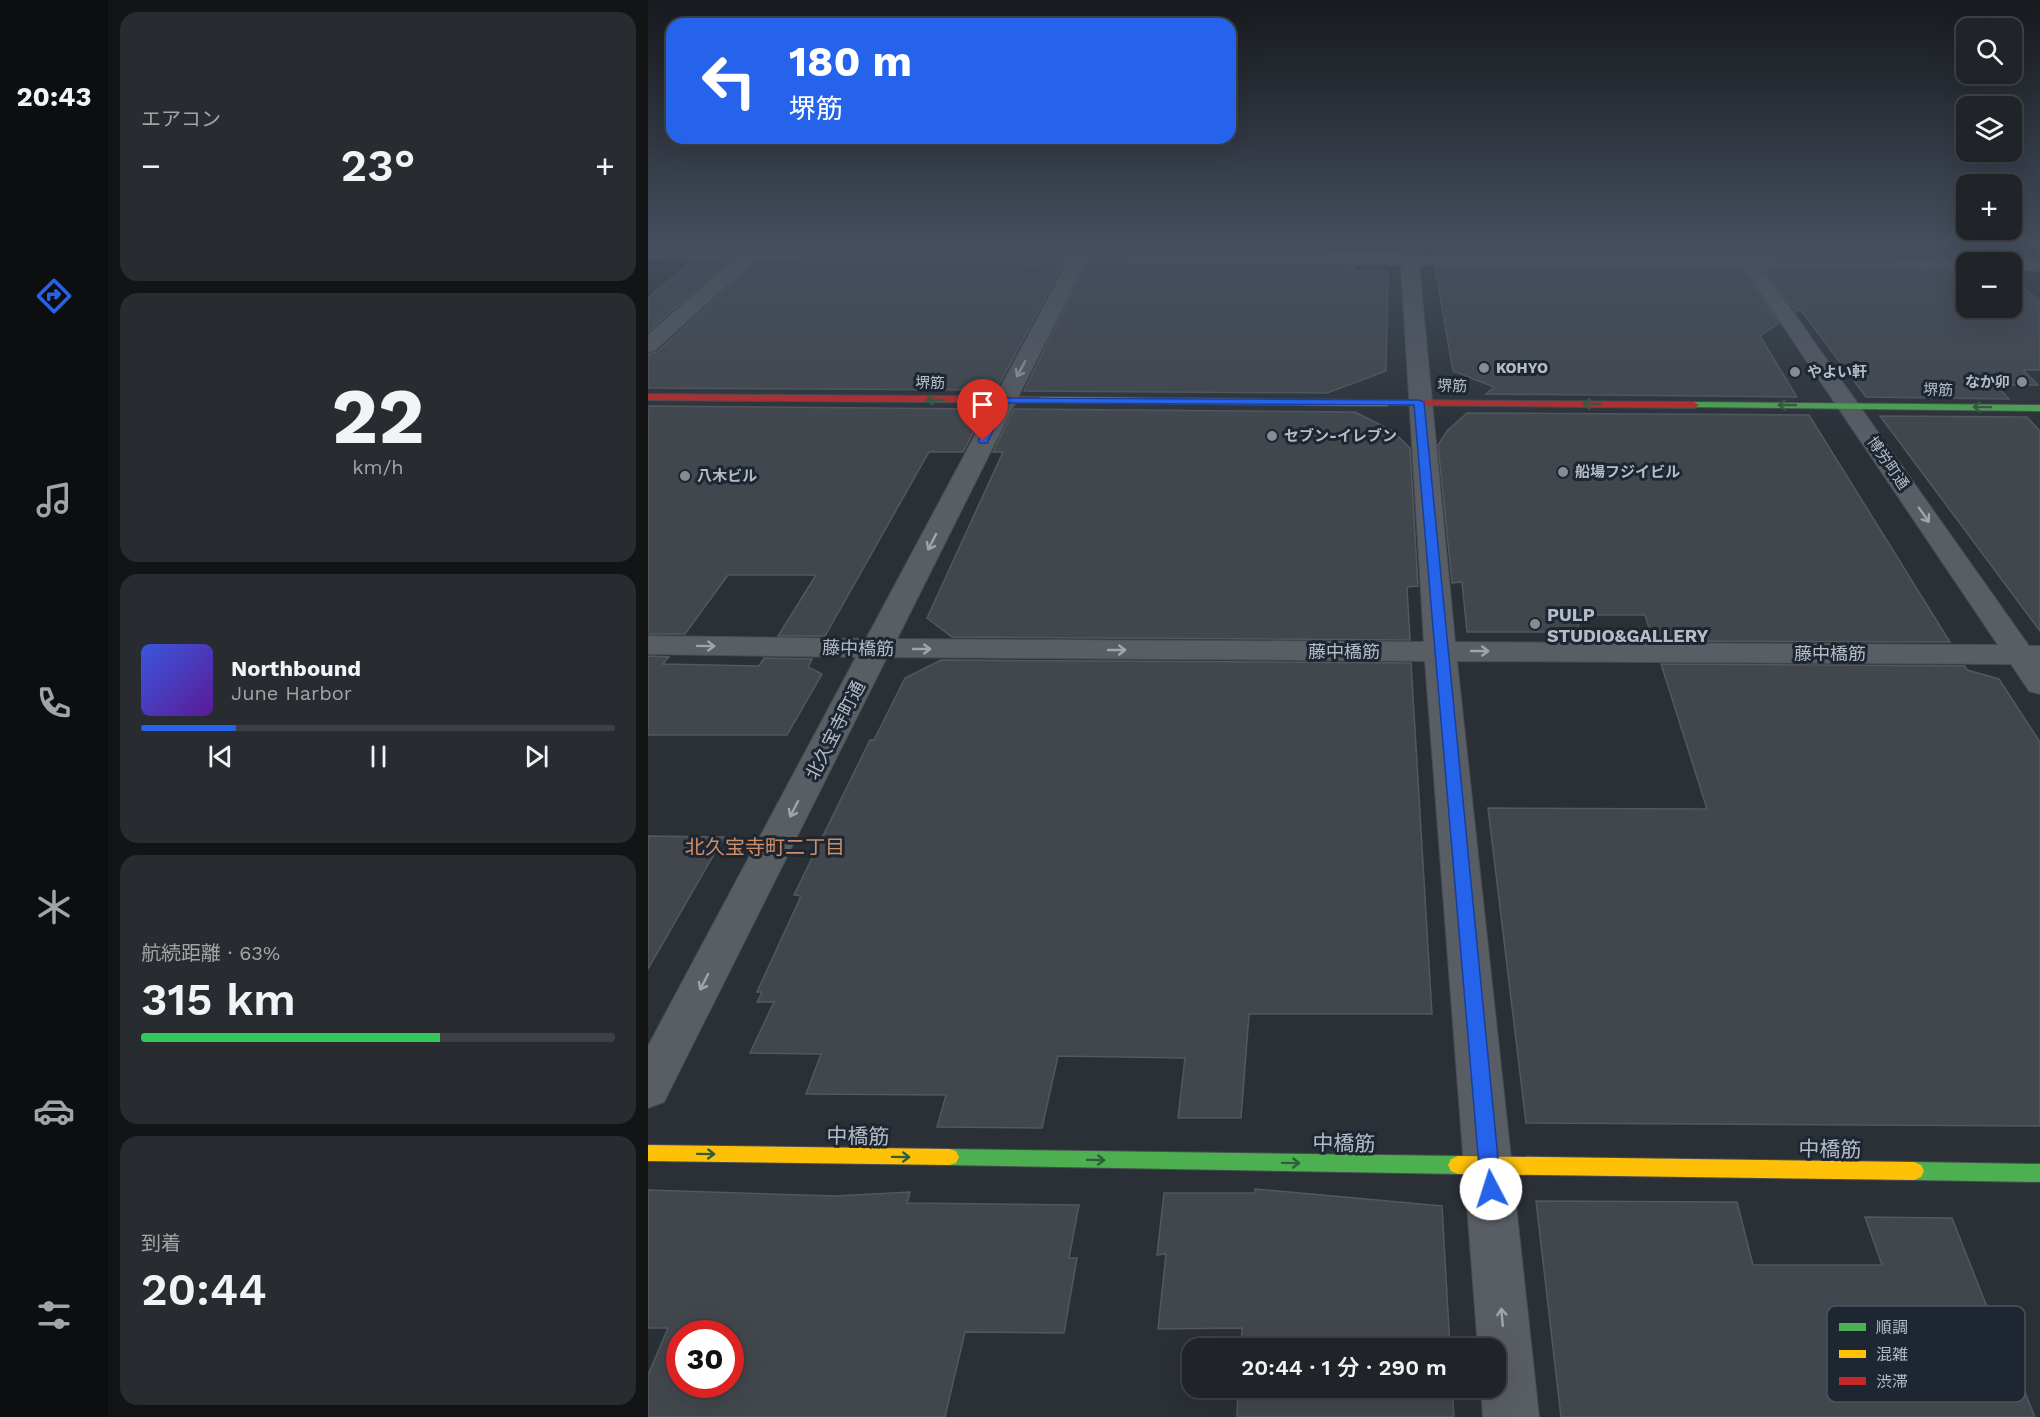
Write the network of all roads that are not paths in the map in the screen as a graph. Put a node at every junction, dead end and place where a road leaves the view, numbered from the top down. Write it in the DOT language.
graph roads {
  1 [pos="690,308"];
  2 [pos="1052,308"];
  3 [pos="1412,308"];
  4 [pos="1781,308"];
  5 [pos="648,346"];
  6 [pos="648,397"];
  7 [pos="1004,400"];
  8 [pos="1419,402"];
  9 [pos="1848,406"];
  10 [pos="2040,408"];
  11 [pos="648,645"];
  12 [pos="877,648"];
  13 [pos="1440,651"];
  14 [pos="2030,655"];
  15 [pos="2040,684"];
  16 [pos="648,1089"];
  17 [pos="648,1153"];
  18 [pos="1489,1166"];
  19 [pos="2040,1173"];
  20 [pos="1511,1417"];
  1 -- 5 [label="street"];
  2 -- 7 [label="street, 北久宝寺町通, one-way"];
  3 -- 8 [label="street"];
  4 -- 9 [label="street, 博労町通"];
  7 -- 6 [label="main road, 堺筋, one-way"];
  7 -- 8 [label="main road, 堺筋"];
  7 -- 12 [label="street, 北久宝寺町通, one-way"];
  9 -- 8 [label="main road, 堺筋, one-way"];
  8 -- 13 [label="street"];
  10 -- 9 [label="main road, 堺筋, one-way"];
  9 -- 14 [label="street, 博労町通, one-way"];
  11 -- 12 [label="street, 藤中橋筋, one-way"];
  12 -- 13 [label="street, 藤中橋筋, one-way"];
  12 -- 16 [label="street, 北久宝寺町通, one-way"];
  13 -- 14 [label="street, 藤中橋筋, one-way"];
  13 -- 18 [label="street"];
  14 -- 15 [label="street, 博労町通"];
  17 -- 18 [label="main road, 中橋筋, one-way"];
  18 -- 19 [label="main road, 中橋筋"];
  20 -- 18 [label="street, one-way"];
}
